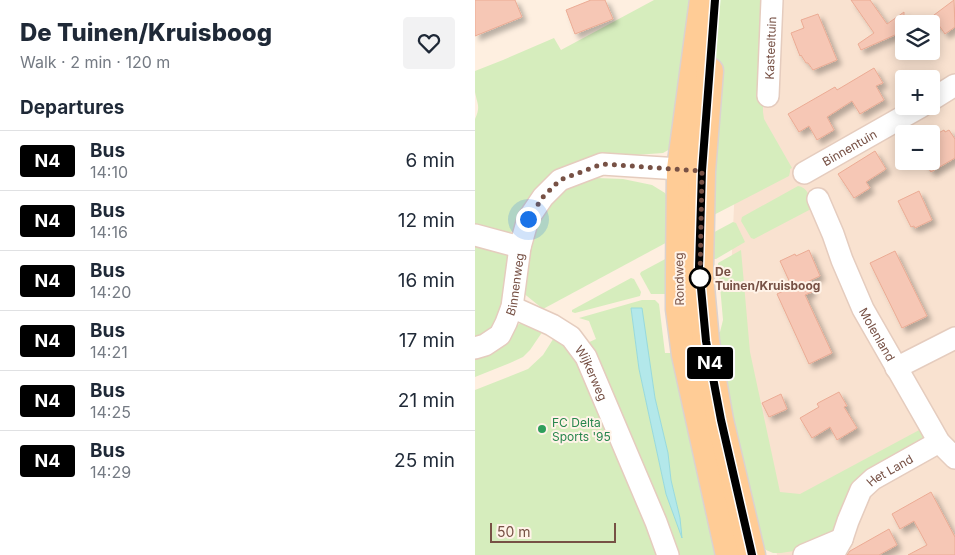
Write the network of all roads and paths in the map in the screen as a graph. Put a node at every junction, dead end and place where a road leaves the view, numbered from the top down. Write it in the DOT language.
graph roads {
  1 [pos="703,0"];
  2 [pos="715,0"];
  3 [pos="772,0"];
  4 [pos="955,85"];
  5 [pos="940,94"];
  6 [pos="768,96"];
  7 [pos="906,115"];
  8 [pos="691,170"];
  9 [pos="804,174"];
  10 [pos="818,199"];
  11 [pos="475,235"];
  12 [pos="520,247"];
  13 [pos="512,308"];
  14 [pos="955,338"];
  15 [pos="475,348"];
  16 [pos="896,368"];
  17 [pos="939,442"];
  18 [pos="955,458"];
  19 [pos="838,547"];
  20 [pos="668,555"];
  21 [pos="729,555"];
  22 [pos="752,555"];
  23 [pos="804,555"];
  1 -- 8 [label="main road, Rondweg"];
  2 -- 8 [label="main road, Rondweg"];
  3 -- 6 [label="street, Kasteeltuin"];
  4 -- 5 [label="street"];
  7 -- 9 [label="street, Binnentuin"];
  8 -- 12 [label="street, Binnenweg"];
  8 -- 21 [label="main road, Rondweg"];
  8 -- 22 [label="main road, Rondweg"];
  10 -- 16 [label="street, Molenland"];
  11 -- 12 [label="street"];
  12 -- 13 [label="street, Binnenweg"];
  13 -- 15 [label="street, Binnenweg"];
  13 -- 20 [label="street, Wijkerweg"];
  14 -- 16 [label="street"];
  16 -- 17 [label="street, Molenland"];
  17 -- 18 [label="street, Molenland"];
  17 -- 19 [label="street, Het Land"];
  19 -- 23 [label="street, Het Land"];
}
